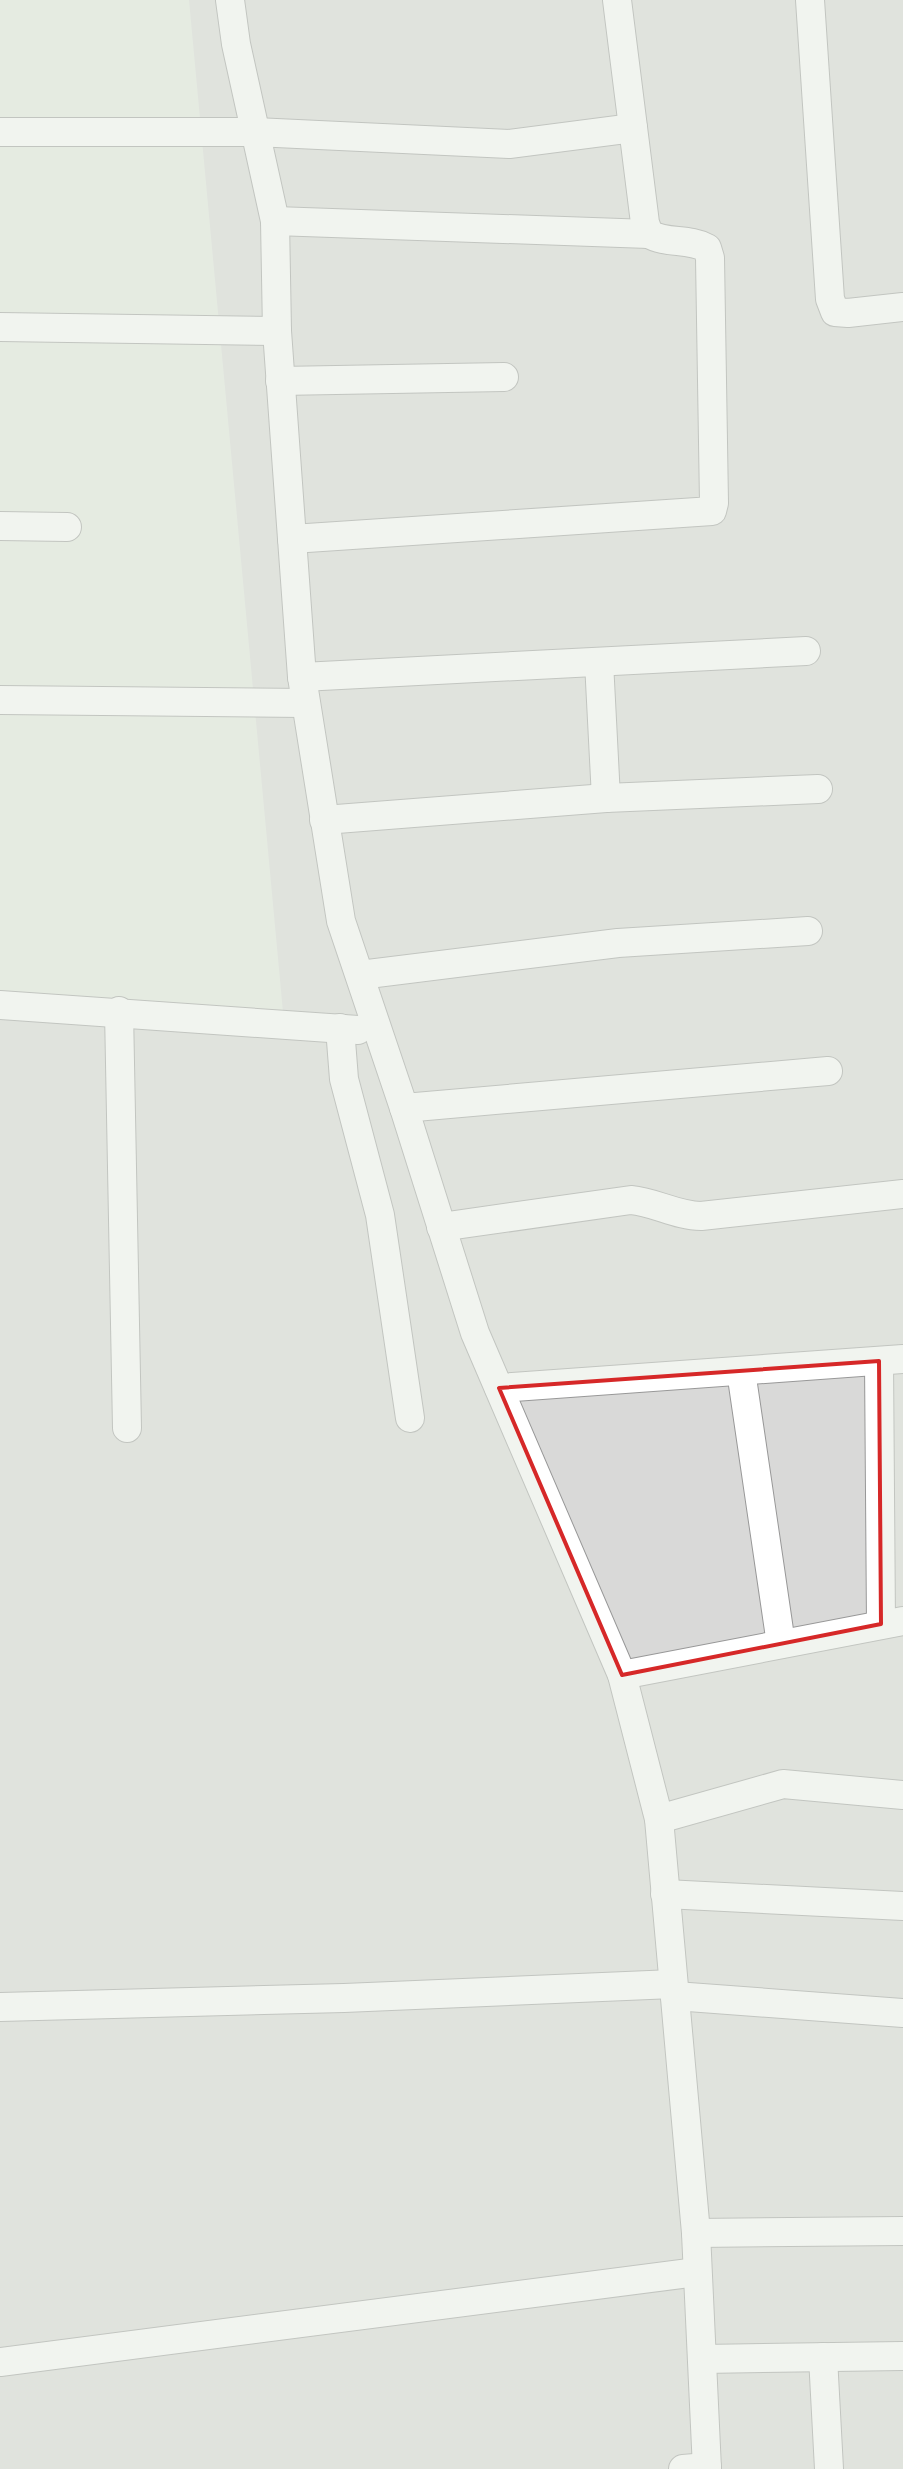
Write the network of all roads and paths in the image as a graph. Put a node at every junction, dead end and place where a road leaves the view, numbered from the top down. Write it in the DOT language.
graph roads {
  1 [pos="230,0"];
  2 [pos="616,0"];
  3 [pos="810,0"];
  4 [pos="633,128"];
  5 [pos="0,132"];
  6 [pos="255,132"];
  7 [pos="275,220"];
  8 [pos="649,234"];
  9 [pos="903,307"];
  10 [pos="0,327"];
  11 [pos="276,331"];
  12 [pos="504,376"];
  13 [pos="280,381"];
  14 [pos="0,526"];
  15 [pos="66,527"];
  16 [pos="292,539"];
  17 [pos="806,651"];
  18 [pos="599,662"];
  19 [pos="303,690"];
  20 [pos="0,700"];
  21 [pos="818,789"];
  22 [pos="606,798"];
  23 [pos="324,820"];
  24 [pos="808,931"];
  25 [pos="360,975"];
  26 [pos="0,1005"];
  27 [pos="119,1012"];
  28 [pos="340,1028"];
  29 [pos="378,1032"];
  30 [pos="828,1070"];
  31 [pos="404,1108"];
  32 [pos="903,1194"];
  33 [pos="441,1227"];
  34 [pos="891,1360"];
  35 [pos="741,1371"];
  36 [pos="499,1388"];
  37 [pos="410,1418"];
  38 [pos="127,1428"];
  39 [pos="892,1623"];
  40 [pos="781,1644"];
  41 [pos="622,1675"];
  42 [pos="903,1795"];
  43 [pos="659,1819"];
  44 [pos="665,1894"];
  45 [pos="903,1906"];
  46 [pos="674,1990"];
  47 [pos="0,2007"];
  48 [pos="903,2013"];
  49 [pos="903,2231"];
  50 [pos="696,2233"];
  51 [pos="697,2272"];
  52 [pos="903,2356"];
  53 [pos="823,2357"];
  54 [pos="702,2359"];
  55 [pos="0,2362"];
  56 [pos="699,2468"];
  57 [pos="829,2469"];
  1 -- 6 [label="street"];
  2 -- 4 [label="street"];
  3 -- 9 [label="street"];
  4 -- 6 [label="street"];
  4 -- 8 [label="street"];
  5 -- 6 [label="street"];
  6 -- 7 [label="street"];
  7 -- 8 [label="street"];
  7 -- 11 [label="street"];
  8 -- 16 [label="street"];
  10 -- 11 [label="street"];
  11 -- 13 [label="street"];
  12 -- 13 [label="street"];
  13 -- 16 [label="street"];
  14 -- 15 [label="street"];
  16 -- 19 [label="street"];
  17 -- 18 [label="street"];
  18 -- 19 [label="street"];
  18 -- 22 [label="street"];
  19 -- 20 [label="street"];
  19 -- 23 [label="street"];
  21 -- 22 [label="street"];
  22 -- 23 [label="street"];
  23 -- 25 [label="street"];
  24 -- 25 [label="street"];
  25 -- 29 [label="street"];
  26 -- 27 [label="street"];
  27 -- 28 [label="street"];
  27 -- 38 [label="street"];
  28 -- 29 [label="street"];
  28 -- 37 [label="street"];
  29 -- 31 [label="street"];
  30 -- 31 [label="street"];
  31 -- 33 [label="street"];
  32 -- 33 [label="street"];
  33 -- 36 [label="street"];
  34 -- 35 [label="street"];
  34 -- 39 [label="street"];
  35 -- 36 [label="street"];
  35 -- 40 [label="street"];
  36 -- 41 [label="street"];
  39 -- 40 [label="street"];
  40 -- 41 [label="street"];
  41 -- 43 [label="street"];
  42 -- 43 [label="street"];
  43 -- 44 [label="street"];
  44 -- 45 [label="street"];
  44 -- 46 [label="street"];
  46 -- 47 [label="street"];
  46 -- 48 [label="street"];
  46 -- 50 [label="street"];
  49 -- 50 [label="street"];
  50 -- 51 [label="street"];
  51 -- 54 [label="street"];
  51 -- 55 [label="street"];
  52 -- 53 [label="street"];
  53 -- 54 [label="street"];
  53 -- 57 [label="street"];
  54 -- 56 [label="street"];
}
